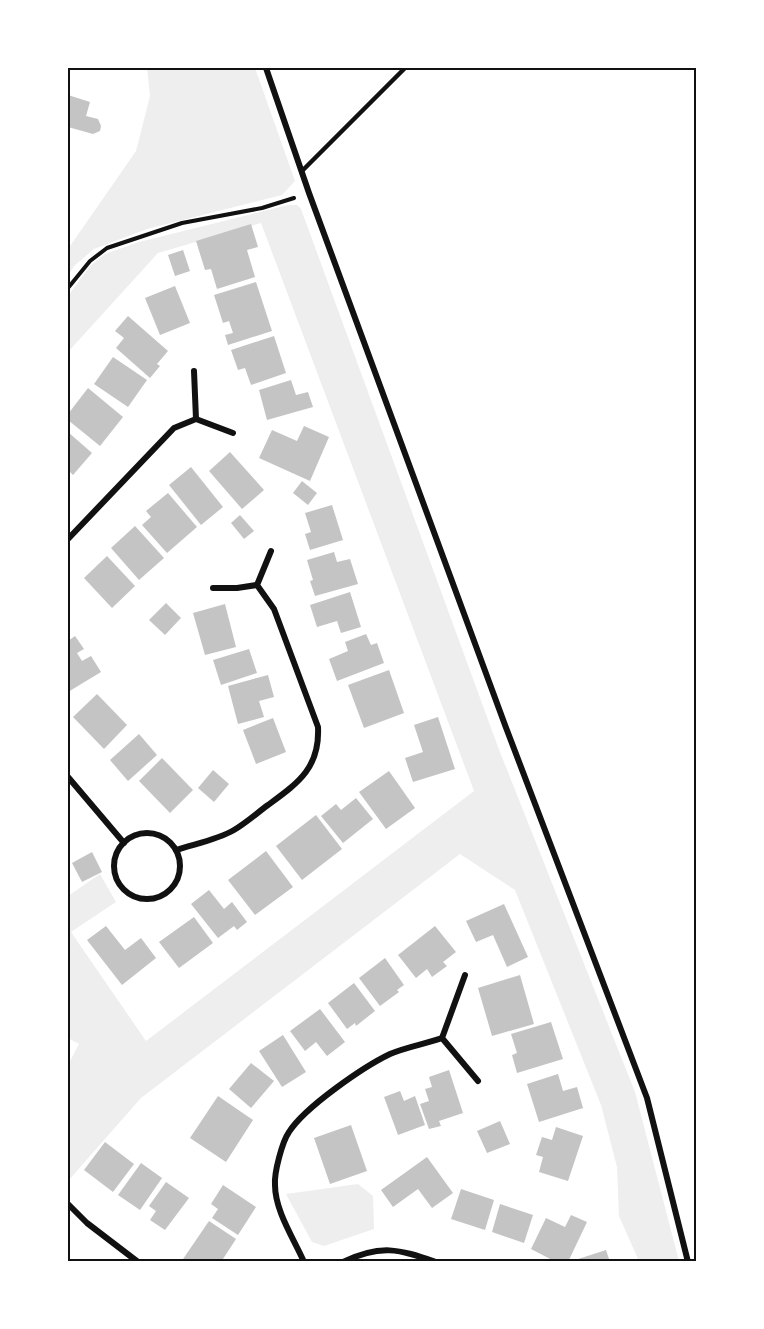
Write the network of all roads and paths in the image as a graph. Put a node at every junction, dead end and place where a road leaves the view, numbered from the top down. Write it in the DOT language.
graph roads {
  1 [pos="266,68"];
  2 [pos="405,68"];
  3 [pos="302,171"];
  4 [pos="309,193"];
  5 [pos="68,288"];
  6 [pos="194,370"];
  7 [pos="196,419"];
  8 [pos="233,433"];
  9 [pos="68,539"];
  10 [pos="271,551"];
  11 [pos="257,585"];
  12 [pos="213,588"];
  13 [pos="68,777"];
  14 [pos="124,843"];
  15 [pos="176,850"];
  16 [pos="465,975"];
  17 [pos="442,1038"];
  18 [pos="478,1082"];
  19 [pos="68,1204"];
  20 [pos="138,1262"];
  21 [pos="304,1262"];
  22 [pos="343,1262"];
  23 [pos="436,1262"];
  24 [pos="688,1262"];
  1 -- 3 [label="street"];
  2 -- 3 [label="lane"];
  3 -- 4 [label="street"];
  4 -- 5 [label="path"];
  4 -- 24 [label="street"];
  6 -- 7 [label="street"];
  7 -- 8 [label="street"];
  7 -- 9 [label="street"];
  10 -- 11 [label="street"];
  11 -- 12 [label="street"];
  11 -- 15 [label="street"];
  13 -- 14 [label="street"];
  14 -- 15 [label="street"];
  14 -- 15 [label="street"];
  16 -- 17 [label="street"];
  17 -- 18 [label="street"];
  17 -- 21 [label="street"];
  19 -- 20 [label="street"];
  22 -- 23 [label="street"];
}
